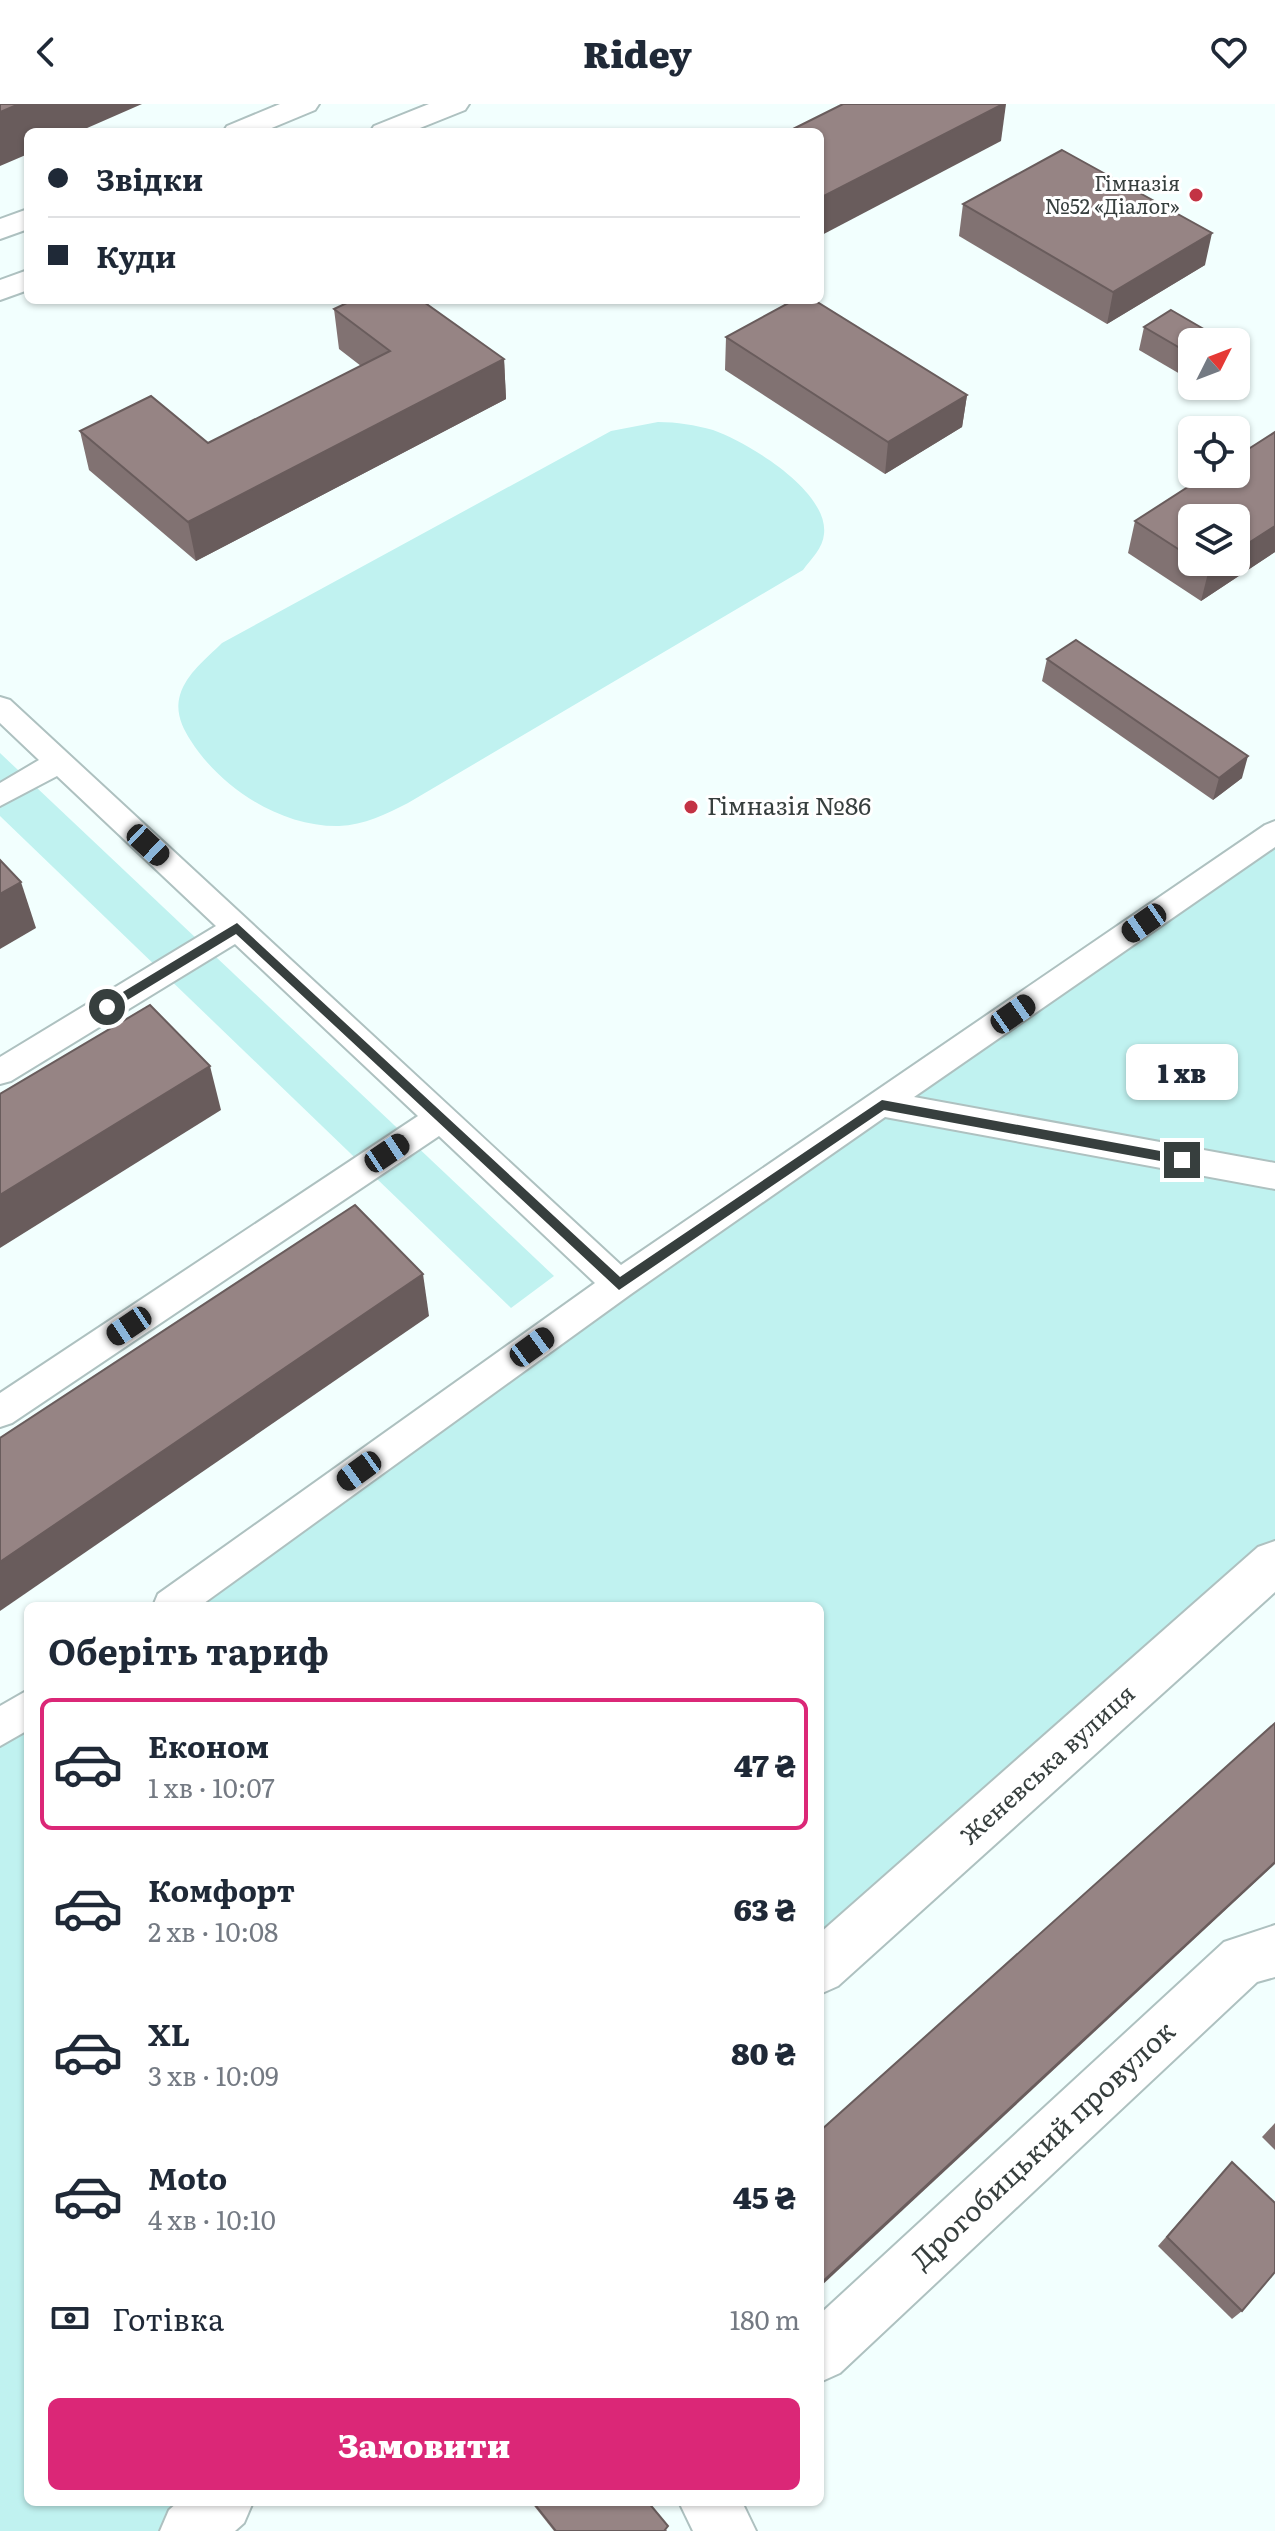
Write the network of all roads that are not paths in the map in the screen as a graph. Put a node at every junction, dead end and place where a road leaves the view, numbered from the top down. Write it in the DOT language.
graph roads {
  1 [pos="305,104"];
  2 [pos="455,104"];
  3 [pos="247,128"];
  4 [pos="394,128"];
  5 [pos="24,220"];
  6 [pos="0,230"];
  7 [pos="24,281"];
  8 [pos="0,291"];
  9 [pos="0,707"];
  10 [pos="59,762"];
  11 [pos="0,796"];
  12 [pos="1275,832"];
  13 [pos="237,928"];
  14 [pos="0,1072"];
  15 [pos="882,1104"];
  16 [pos="440,1118"];
  17 [pos="1275,1176"];
  18 [pos="619,1284"];
  19 [pos="0,1412"];
  20 [pos="1275,1562"];
  21 [pos="177,1602"];
  22 [pos="24,1711"];
  23 [pos="0,1728"];
  24 [pos="1264,1947"];
  25 [pos="824,1964"];
  26 [pos="824,2349"];
  27 [pos="218,2506"];
  28 [pos="711,2506"];
  29 [pos="190,2531"];
  30 [pos="726,2531"];
  1 -- 3 [label="street"];
  2 -- 4 [label="street"];
  5 -- 6 [label="street"];
  7 -- 8 [label="street"];
  9 -- 10 [label="lane"];
  10 -- 11 [label="lane"];
  10 -- 13 [label="lane"];
  12 -- 15 [label="lane"];
  13 -- 14 [label="lane"];
  13 -- 16 [label="lane"];
  15 -- 17 [label="lane"];
  15 -- 18 [label="lane"];
  16 -- 18 [label="lane"];
  16 -- 19 [label="lane"];
  18 -- 21 [label="lane"];
  20 -- 25 [label="street, Женевська вулиця"];
  22 -- 23 [label="lane"];
  24 -- 26 [label="street, Дрогобицький провулок"];
  27 -- 29 [label="street"];
  28 -- 30 [label="street"];
}
